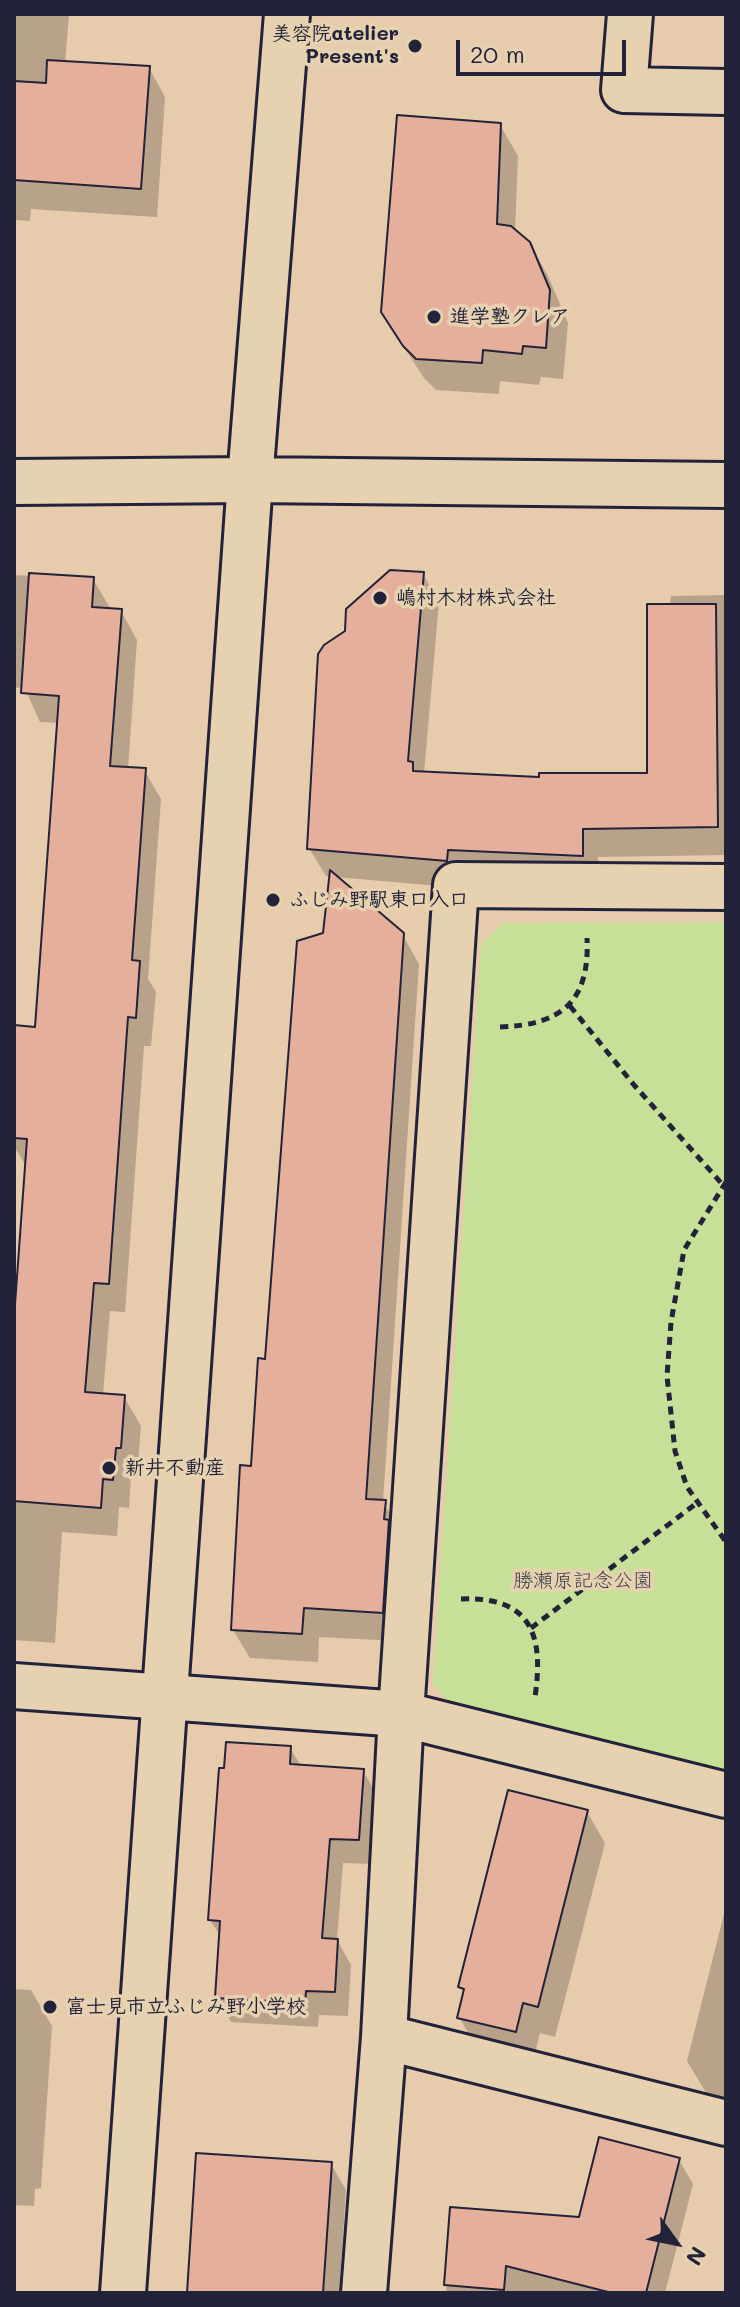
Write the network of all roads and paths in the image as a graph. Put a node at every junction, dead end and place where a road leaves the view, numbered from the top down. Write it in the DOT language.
graph roads {
  1 [pos="287,14"];
  2 [pos="630,14"];
  3 [pos="726,92"];
  4 [pos="250,480"];
  5 [pos="14,482"];
  6 [pos="726,485"];
  7 [pos="726,887"];
  8 [pos="587,936"];
  9 [pos="600,936"];
  10 [pos="574,937"];
  11 [pos="570,1006"];
  12 [pos="501,1014"];
  13 [pos="500,1027"];
  14 [pos="499,1043"];
  15 [pos="725,1183"];
  16 [pos="697,1503"];
  17 [pos="726,1542"];
  18 [pos="458,1583"];
  19 [pos="531,1628"];
  20 [pos="14,1686"];
  21 [pos="167,1695"];
  22 [pos="519,1696"];
  23 [pos="534,1699"];
  24 [pos="549,1703"];
  25 [pos="401,1714"];
  26 [pos="726,1795"];
  27 [pos="384,2037"];
  28 [pos="726,2123"];
  29 [pos="123,2293"];
  30 [pos="364,2293"];
  1 -- 4 [label="street"];
  2 -- 3 [label="street"];
  4 -- 5 [label="street"];
  4 -- 6 [label="street"];
  4 -- 21 [label="street"];
  7 -- 25 [label="street"];
  8 -- 9 [label="path"];
  8 -- 10 [label="path"];
  8 -- 11 [label="path"];
  11 -- 13 [label="path"];
  11 -- 15 [label="path"];
  12 -- 13 [label="path"];
  13 -- 14 [label="path"];
  15 -- 16 [label="path"];
  16 -- 17 [label="path"];
  16 -- 19 [label="path"];
  18 -- 19 [label="path"];
  19 -- 23 [label="path"];
  20 -- 21 [label="street"];
  21 -- 25 [label="street"];
  21 -- 29 [label="street"];
  22 -- 23 [label="path"];
  23 -- 24 [label="path"];
  25 -- 26 [label="street"];
  25 -- 27 [label="street"];
  27 -- 28 [label="street"];
  27 -- 30 [label="street"];
}
